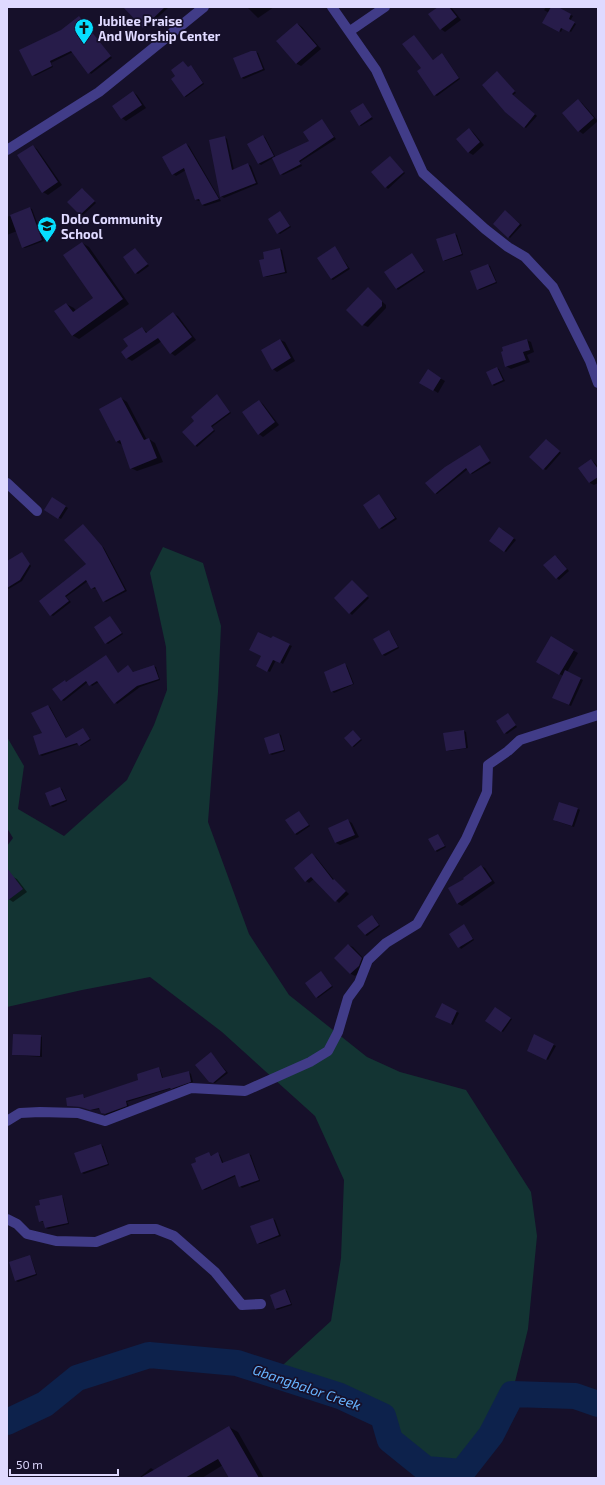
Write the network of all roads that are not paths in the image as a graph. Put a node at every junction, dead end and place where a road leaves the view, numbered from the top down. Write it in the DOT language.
graph roads {
  1 [pos="204,7"];
  2 [pos="332,7"];
  3 [pos="385,7"];
  4 [pos="350,31"];
  5 [pos="7,150"];
  6 [pos="598,383"];
  7 [pos="7,483"];
  8 [pos="37,511"];
  9 [pos="598,715"];
  10 [pos="7,1121"];
  11 [pos="7,1219"];
  12 [pos="261,1304"];
  1 -- 5 [label="street"];
  2 -- 4 [label="street"];
  3 -- 4 [label="street"];
  4 -- 6 [label="street"];
  7 -- 8 [label="street"];
  9 -- 10 [label="street"];
  11 -- 12 [label="street"];
}
